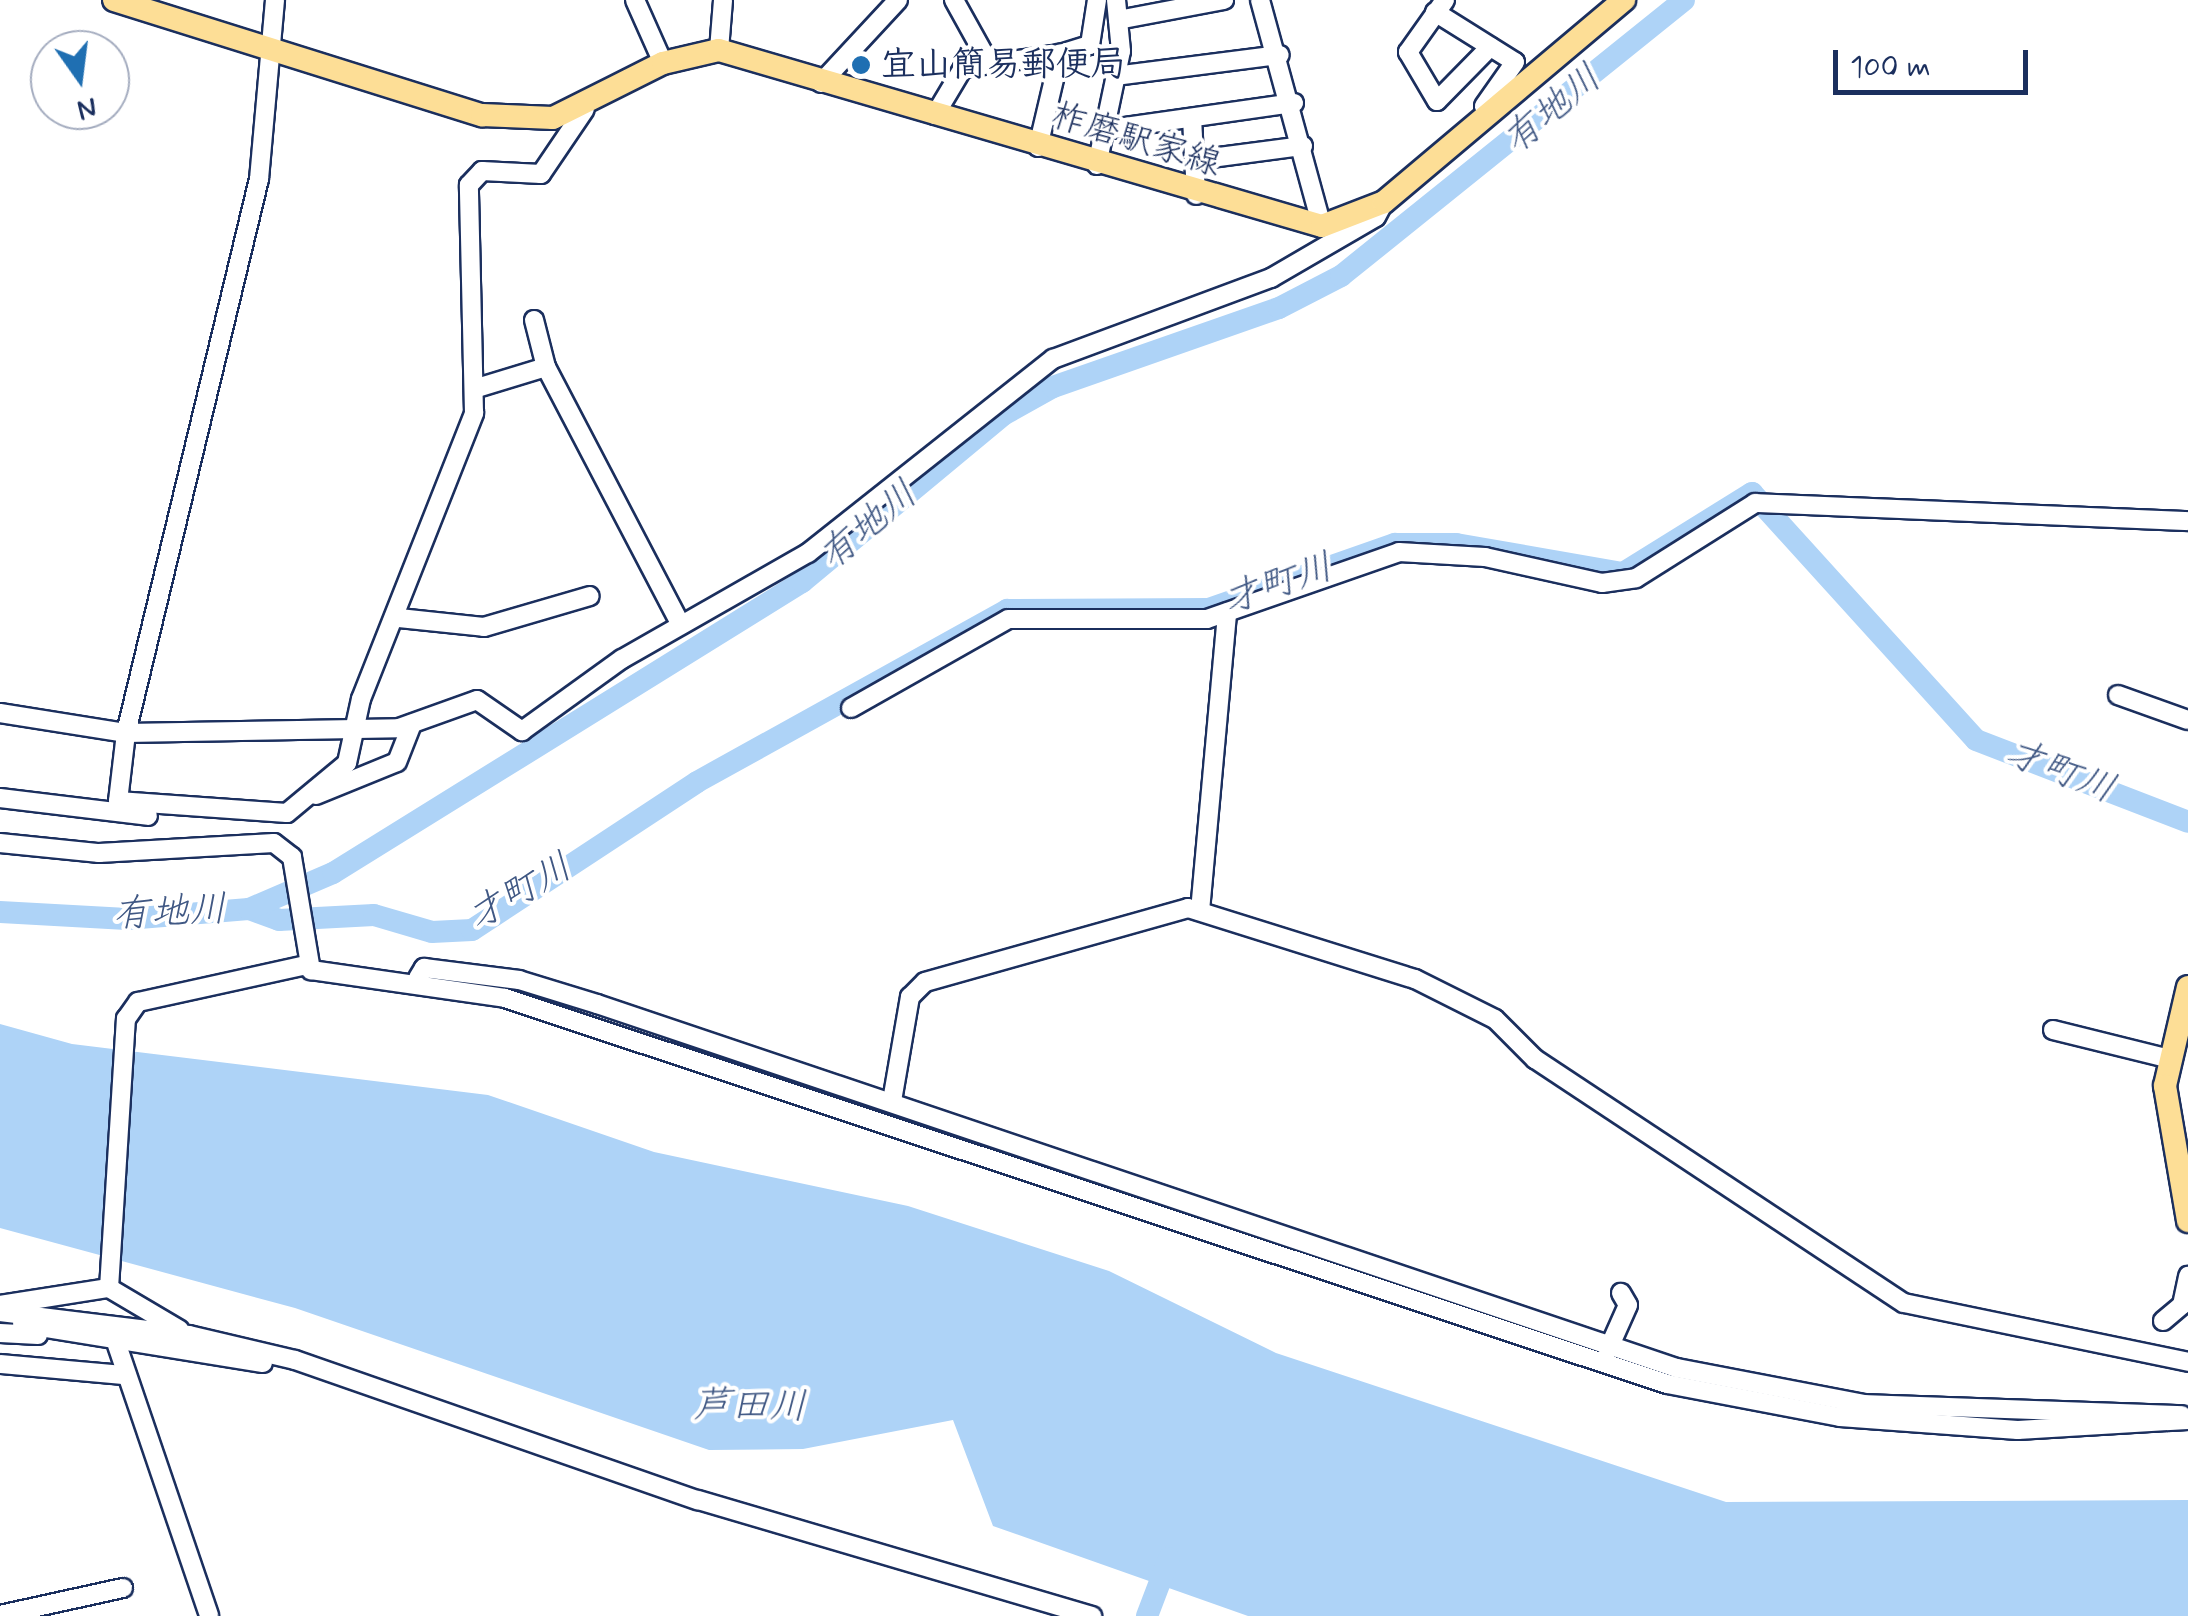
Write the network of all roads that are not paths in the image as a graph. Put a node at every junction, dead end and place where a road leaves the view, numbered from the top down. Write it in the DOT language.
graph roads {
  1 [pos="114,0"];
  2 [pos="274,0"];
  3 [pos="635,0"];
  4 [pos="723,0"];
  5 [pos="898,0"];
  6 [pos="954,0"];
  7 [pos="1097,0"];
  8 [pos="1116,0"];
  9 [pos="1224,0"];
  10 [pos="1260,0"];
  11 [pos="1624,0"];
  12 [pos="1440,6"];
  13 [pos="1118,20"];
  14 [pos="1490,47"];
  15 [pos="719,50"];
  16 [pos="273,54"];
  17 [pos="1060,54"];
  18 [pos="1280,55"];
  19 [pos="663,63"];
  20 [pos="990,65"];
  21 [pos="1115,76"];
  22 [pos="822,83"];
  23 [pos="1294,103"];
  24 [pos="585,109"];
  25 [pos="935,114"];
  26 [pos="1192,118"];
  27 [pos="1104,130"];
  28 [pos="1459,140"];
  29 [pos="1304,146"];
  30 [pos="1038,147"];
  31 [pos="1196,160"];
  32 [pos="1097,165"];
  33 [pos="1196,195"];
  34 [pos="1384,202"];
  35 [pos="1322,226"];
  36 [pos="534,320"];
  37 [pos="546,367"];
  38 [pos="478,388"];
  39 [pos="2188,521"];
  40 [pos="590,596"];
  41 [pos="1227,612"];
  42 [pos="399,618"];
  43 [pos="682,625"];
  44 [pos="2118,694"];
  45 [pos="850,708"];
  46 [pos="0,712"];
  47 [pos="2188,720"];
  48 [pos="412,724"];
  49 [pos="355,726"];
  50 [pos="126,733"];
  51 [pos="308,796"];
  52 [pos="0,798"];
  53 [pos="287,812"];
  54 [pos="212,813"];
  55 [pos="0,843"];
  56 [pos="291,855"];
  57 [pos="1200,912"];
  58 [pos="307,965"];
  59 [pos="417,978"];
  60 [pos="2188,987"];
  61 [pos="2053,1030"];
  62 [pos="2166,1058"];
  63 [pos="892,1101"];
  64 [pos="2188,1220"];
  65 [pos="2188,1276"];
  66 [pos="109,1288"];
  67 [pos="1621,1293"];
  68 [pos="0,1312"];
  69 [pos="2162,1322"];
  70 [pos="58,1332"];
  71 [pos="0,1333"];
  72 [pos="189,1335"];
  73 [pos="117,1344"];
  74 [pos="1608,1350"];
  75 [pos="295,1360"];
  76 [pos="2188,1362"];
  77 [pos="0,1364"];
  78 [pos="1677,1368"];
  79 [pos="123,1375"];
  80 [pos="1703,1391"];
  81 [pos="2188,1419"];
  82 [pos="123,1588"];
  83 [pos="0,1615"];
  84 [pos="209,1616"];
  85 [pos="1092,1616"];
  1 -- 16 [label="main road"];
  2 -- 16 [label="street"];
  3 -- 19 [label="street"];
  4 -- 15 [label="street"];
  5 -- 22 [label="street"];
  6 -- 20 [label="street"];
  7 -- 17 [label="street"];
  8 -- 13 [label="street"];
  9 -- 13 [label="street"];
  10 -- 18 [label="street"];
  11 -- 28 [label="main road"];
  12 -- 14 [label="street"];
  12 -- 14 [label="street"];
  13 -- 21 [label="street"];
  14 -- 28 [label="street"];
  15 -- 19 [label="main road"];
  15 -- 22 [label="main road, 柞磨駅家線"];
  16 -- 24 [label="main road"];
  16 -- 50 [label="street"];
  17 -- 20 [label="street"];
  17 -- 30 [label="street"];
  18 -- 21 [label="street"];
  18 -- 23 [label="street"];
  19 -- 24 [label="main road"];
  20 -- 25 [label="street"];
  21 -- 27 [label="street"];
  22 -- 25 [label="main road, 柞磨駅家線"];
  23 -- 26 [label="street"];
  23 -- 29 [label="street"];
  24 -- 38 [label="street"];
  25 -- 30 [label="main road, 柞磨駅家線"];
  26 -- 27 [label="street"];
  26 -- 31 [label="street"];
  27 -- 32 [label="street"];
  28 -- 34 [label="main road"];
  29 -- 31 [label="street"];
  29 -- 35 [label="street"];
  30 -- 32 [label="main road, 柞磨駅家線"];
  31 -- 33 [label="street"];
  32 -- 33 [label="main road, 柞磨駅家線"];
  33 -- 35 [label="main road, 柞磨駅家線"];
  34 -- 35 [label="main road"];
  34 -- 43 [label="street"];
  36 -- 37 [label="street"];
  37 -- 38 [label="street"];
  37 -- 43 [label="street"];
  38 -- 42 [label="street"];
  39 -- 41 [label="street"];
  40 -- 42 [label="street"];
  41 -- 45 [label="street"];
  41 -- 57 [label="street"];
  42 -- 49 [label="street"];
  43 -- 48 [label="street"];
  44 -- 47 [label="street"];
  46 -- 50 [label="street"];
  48 -- 49 [label="street"];
  48 -- 51 [label="street"];
  49 -- 50 [label="street"];
  49 -- 51 [label="street"];
  50 -- 54 [label="street"];
  51 -- 53 [label="street"];
  52 -- 54 [label="street"];
  53 -- 54 [label="street"];
  53 -- 56 [label="street"];
  55 -- 56 [label="street"];
  56 -- 58 [label="street"];
  57 -- 63 [label="street"];
  57 -- 76 [label="street"];
  58 -- 59 [label="street"];
  58 -- 66 [label="street"];
  59 -- 63 [label="street"];
  59 -- 80 [label="street"];
  60 -- 62 [label="main road"];
  61 -- 62 [label="street"];
  62 -- 64 [label="main road"];
  63 -- 74 [label="street"];
  65 -- 69 [label="street"];
  66 -- 68 [label="street"];
  66 -- 72 [label="street"];
  67 -- 74 [label="street"];
  68 -- 70 [label="street"];
  68 -- 72 [label="street"];
  70 -- 71 [label="street"];
  70 -- 73 [label="street"];
  72 -- 75 [label="street"];
  73 -- 75 [label="street"];
  73 -- 79 [label="street"];
  74 -- 78 [label="street"];
  75 -- 85 [label="street"];
  77 -- 79 [label="street"];
  78 -- 80 [label="street"];
  78 -- 81 [label="street"];
  79 -- 84 [label="street"];
  80 -- 81 [label="street"];
  82 -- 83 [label="street"];
}
